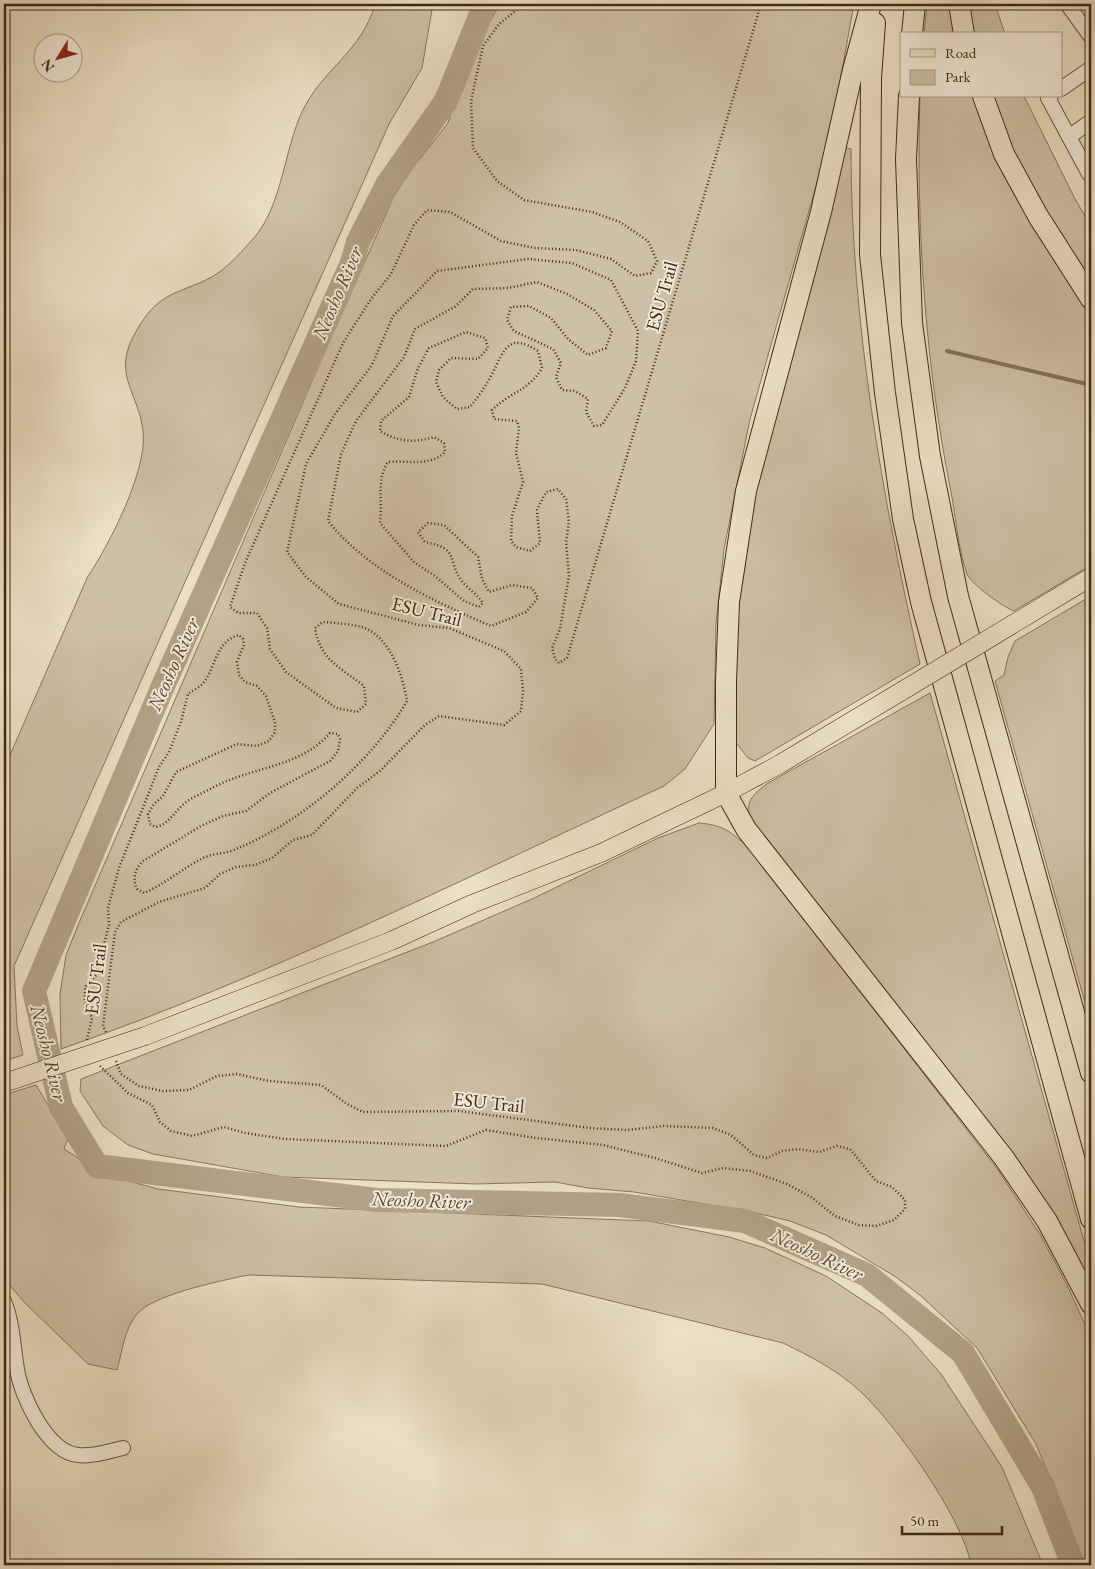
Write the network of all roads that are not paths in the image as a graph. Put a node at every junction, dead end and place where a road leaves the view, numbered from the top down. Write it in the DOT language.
graph roads {
  1 [pos="871,4"];
  2 [pos="877,4"];
  3 [pos="915,4"];
  4 [pos="958,4"];
  5 [pos="1067,4"];
  6 [pos="912,32"];
  7 [pos="964,32"];
  8 [pos="1091,37"];
  9 [pos="1091,68"];
  10 [pos="1062,88"];
  11 [pos="909,98"];
  12 [pos="984,98"];
  13 [pos="1048,98"];
  14 [pos="1091,121"];
  15 [pos="1069,137"];
  16 [pos="1091,172"];
  17 [pos="1091,299"];
  18 [pos="1091,577"];
  19 [pos="726,792"];
  20 [pos="1091,1073"];
  21 [pos="4,1083"];
  22 [pos="1091,1220"];
  23 [pos="4,1302"];
  24 [pos="1091,1304"];
  25 [pos="123,1448"];
  1 -- 19 [label="highway"];
  2 -- 22 [label="highway"];
  3 -- 6 [label="highway"];
  4 -- 7 [label="highway"];
  5 -- 8 [label="street"];
  9 -- 10 [label="street"];
  11 -- 20 [label="highway"];
  12 -- 17 [label="highway"];
  13 -- 15 [label="street"];
  14 -- 15 [label="street"];
  15 -- 16 [label="street"];
  18 -- 19 [label="main road, bridge"];
  19 -- 21 [label="main road, bridge"];
  19 -- 24 [label="highway"];
  23 -- 25 [label="street"];
}
